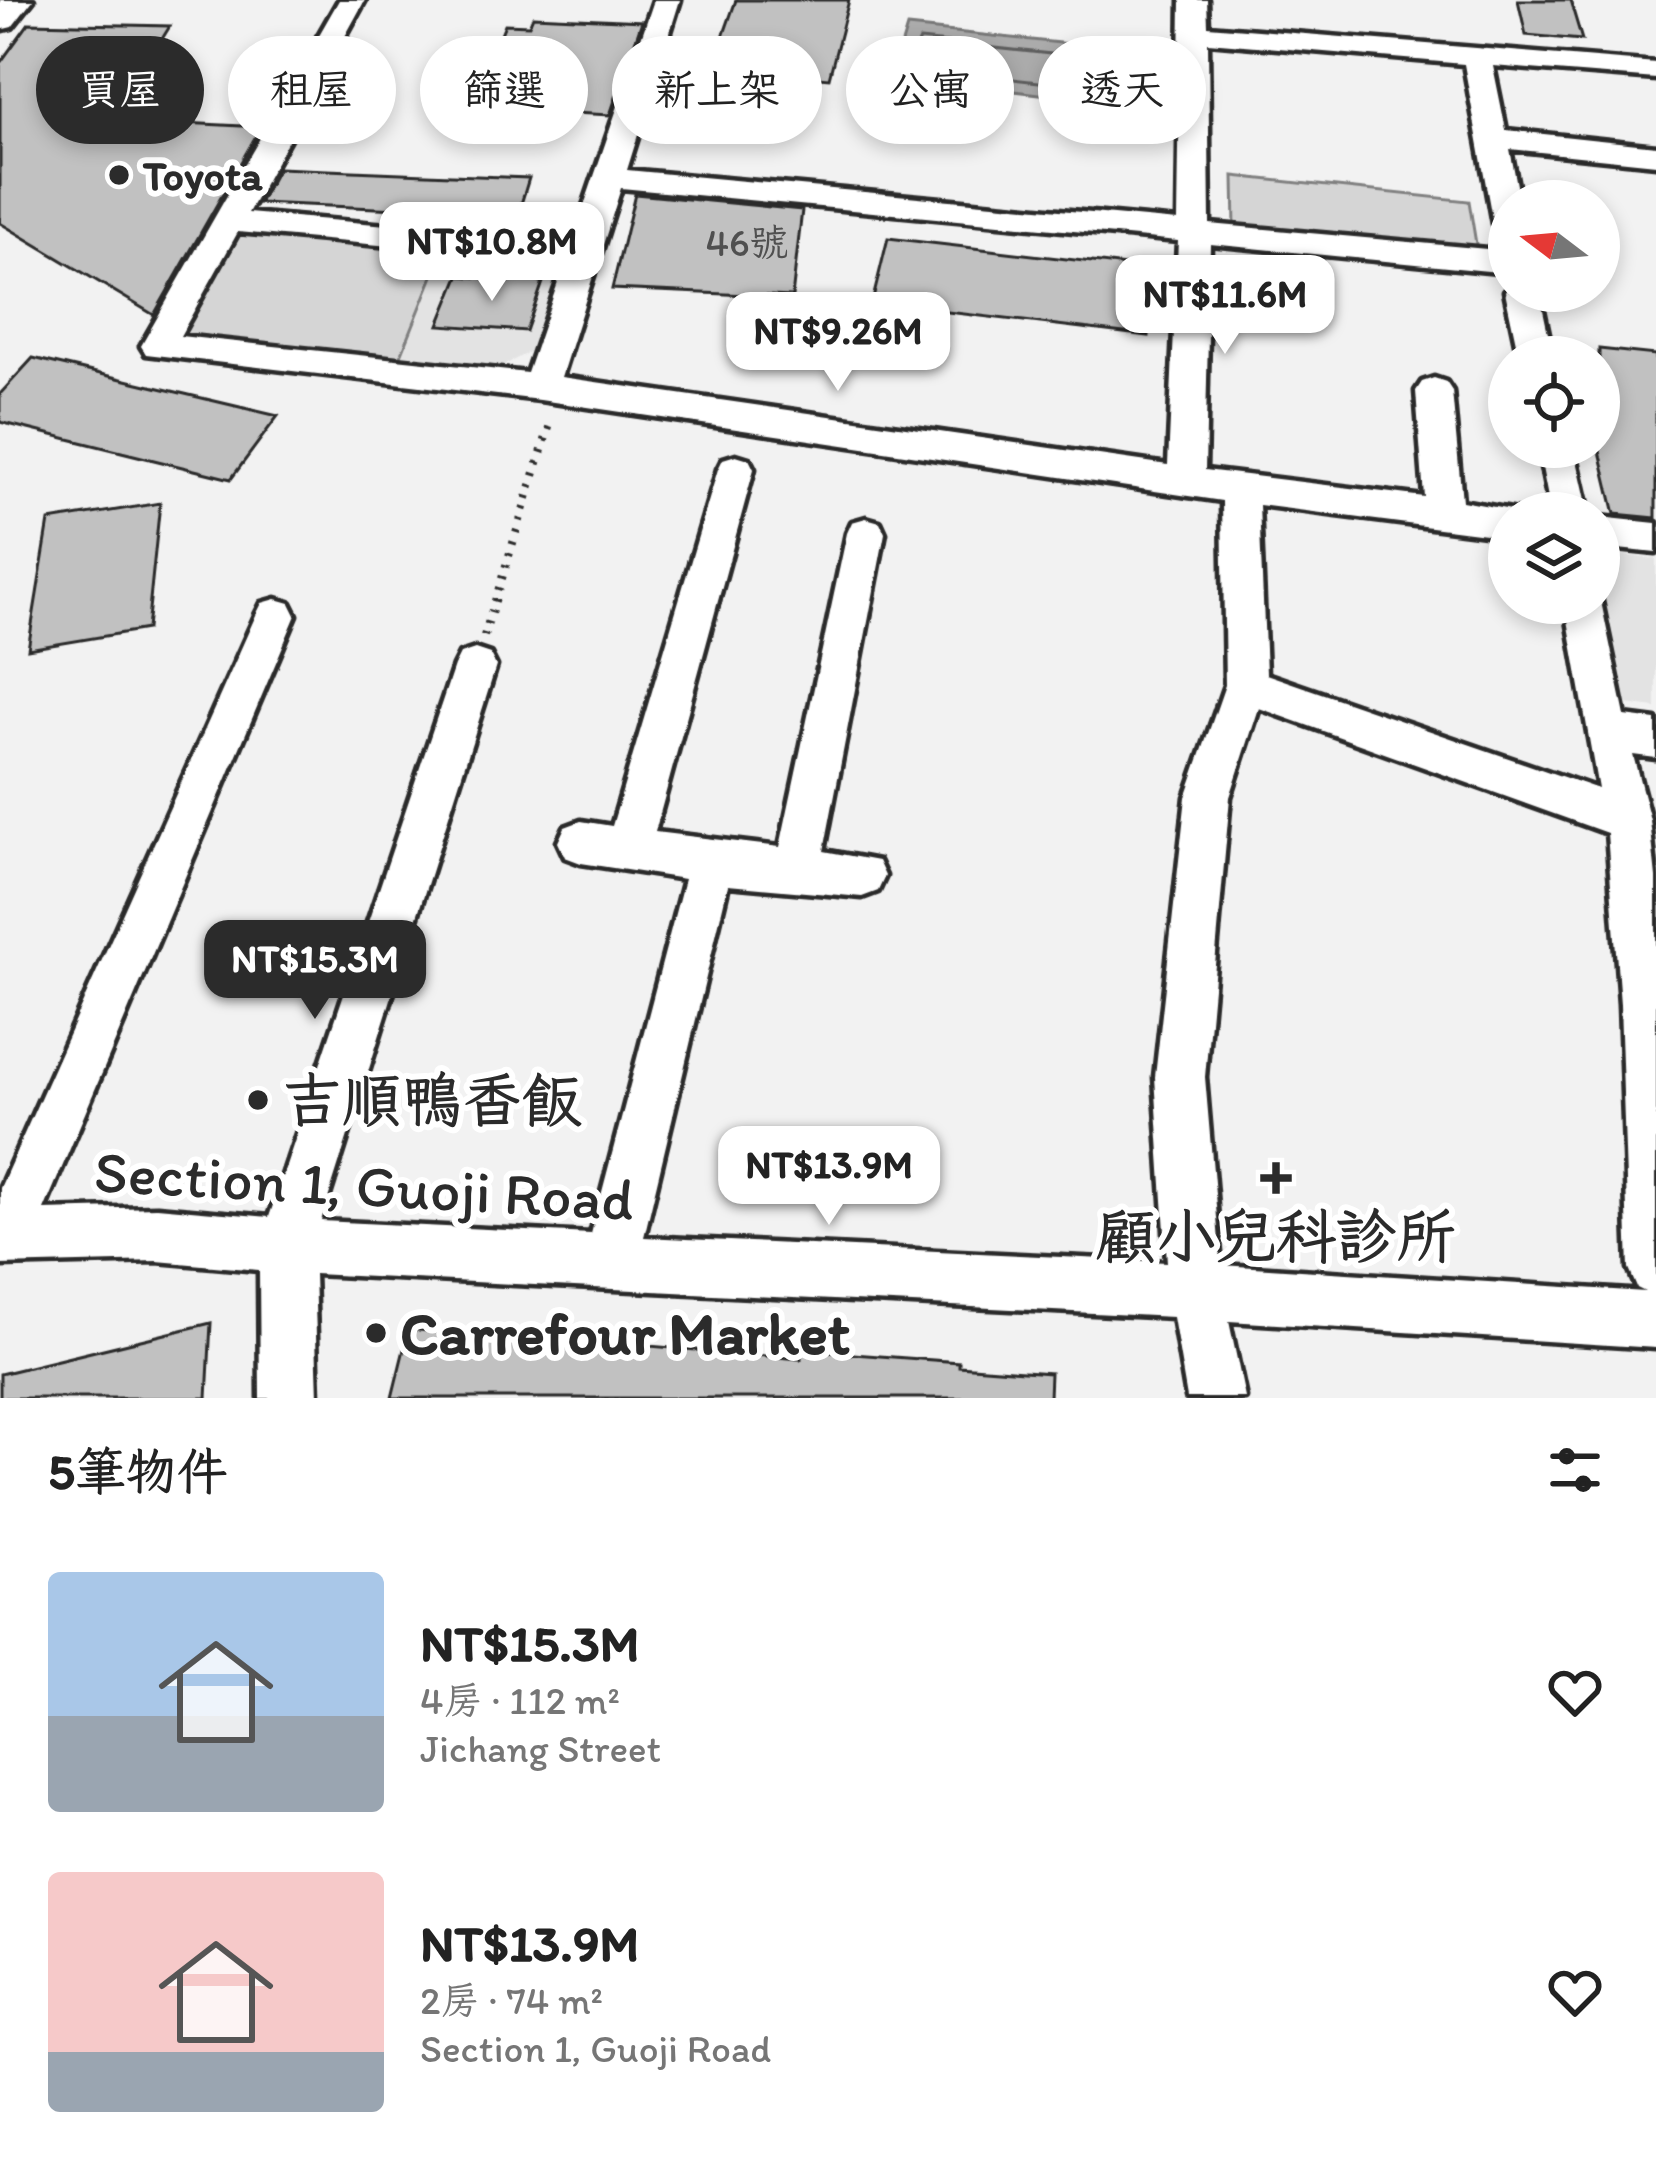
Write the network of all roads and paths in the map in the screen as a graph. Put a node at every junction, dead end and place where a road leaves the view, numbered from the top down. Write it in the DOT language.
graph roads {
  1 [pos="16,0"];
  2 [pos="352,0"];
  3 [pos="667,0"];
  4 [pos="1194,0"];
  5 [pos="0,20"];
  6 [pos="1195,33"];
  7 [pos="1477,56"];
  8 [pos="1656,71"];
  9 [pos="1493,138"];
  10 [pos="1656,155"];
  11 [pos="612,178"];
  12 [pos="1501,180"];
  13 [pos="227,221"];
  14 [pos="1194,230"];
  15 [pos="586,253"];
  16 [pos="1488,260"];
  17 [pos="551,388"];
  18 [pos="1434,391"];
  19 [pos="736,469"];
  20 [pos="1186,482"];
  21 [pos="1240,488"];
  22 [pos="1444,515"];
  23 [pos="1488,520"];
  24 [pos="866,533"];
  25 [pos="1620,534"];
  26 [pos="1656,538"];
  27 [pos="276,615"];
  28 [pos="1588,624"];
  29 [pos="475,666"];
  30 [pos="1246,685"];
  31 [pos="1606,732"];
  32 [pos="1656,739"];
  33 [pos="1628,820"];
  34 [pos="581,842"];
  35 [pos="627,850"];
  36 [pos="711,862"];
  37 [pos="799,870"];
  38 [pos="862,876"];
  39 [pos="3,1238"];
  40 [pos="286,1246"];
  41 [pos="610,1262"];
  42 [pos="1656,1269"];
  43 [pos="1196,1291"];
  44 [pos="1656,1320"];
  45 [pos="290,1398"];
  46 [pos="1216,1398"];
  1 -- 5 [label="main road"];
  2 -- 13 [label="street"];
  3 -- 11 [label="street"];
  4 -- 6 [label="street"];
  6 -- 7 [label="street"];
  6 -- 14 [label="street"];
  7 -- 8 [label="street"];
  7 -- 9 [label="street"];
  9 -- 10 [label="street"];
  9 -- 12 [label="street"];
  11 -- 14 [label="street"];
  11 -- 15 [label="street"];
  13 -- 15 [label="street"];
  13 -- 17 [label="street"];
  14 -- 16 [label="street"];
  14 -- 20 [label="street"];
  15 -- 17 [label="street"];
  17 -- 20 [label="street"];
  17 -- 29 [label="path"];
  18 -- 22 [label="street"];
  19 -- 35 [label="street"];
  20 -- 21 [label="street"];
  21 -- 22 [label="street"];
  21 -- 30 [label="street"];
  22 -- 23 [label="street"];
  24 -- 37 [label="street"];
  25 -- 26 [label="street"];
  27 -- 39 [label="street"];
  28 -- 31 [label="street"];
  29 -- 40 [label="street"];
  30 -- 33 [label="street"];
  30 -- 43 [label="street"];
  31 -- 32 [label="street"];
  31 -- 33 [label="street"];
  33 -- 42 [label="street"];
  34 -- 35 [label="street"];
  35 -- 36 [label="street"];
  36 -- 37 [label="street"];
  36 -- 41 [label="street"];
  37 -- 38 [label="street"];
  39 -- 40 [label="street, Section 1, Guoji Road"];
  40 -- 41 [label="street, Section 1, Guoji Road"];
  40 -- 45 [label="street"];
  41 -- 43 [label="street, Section 1, Guoji Road"];
  43 -- 44 [label="street, Section 1, Guoji Road"];
  43 -- 46 [label="street"];
}
